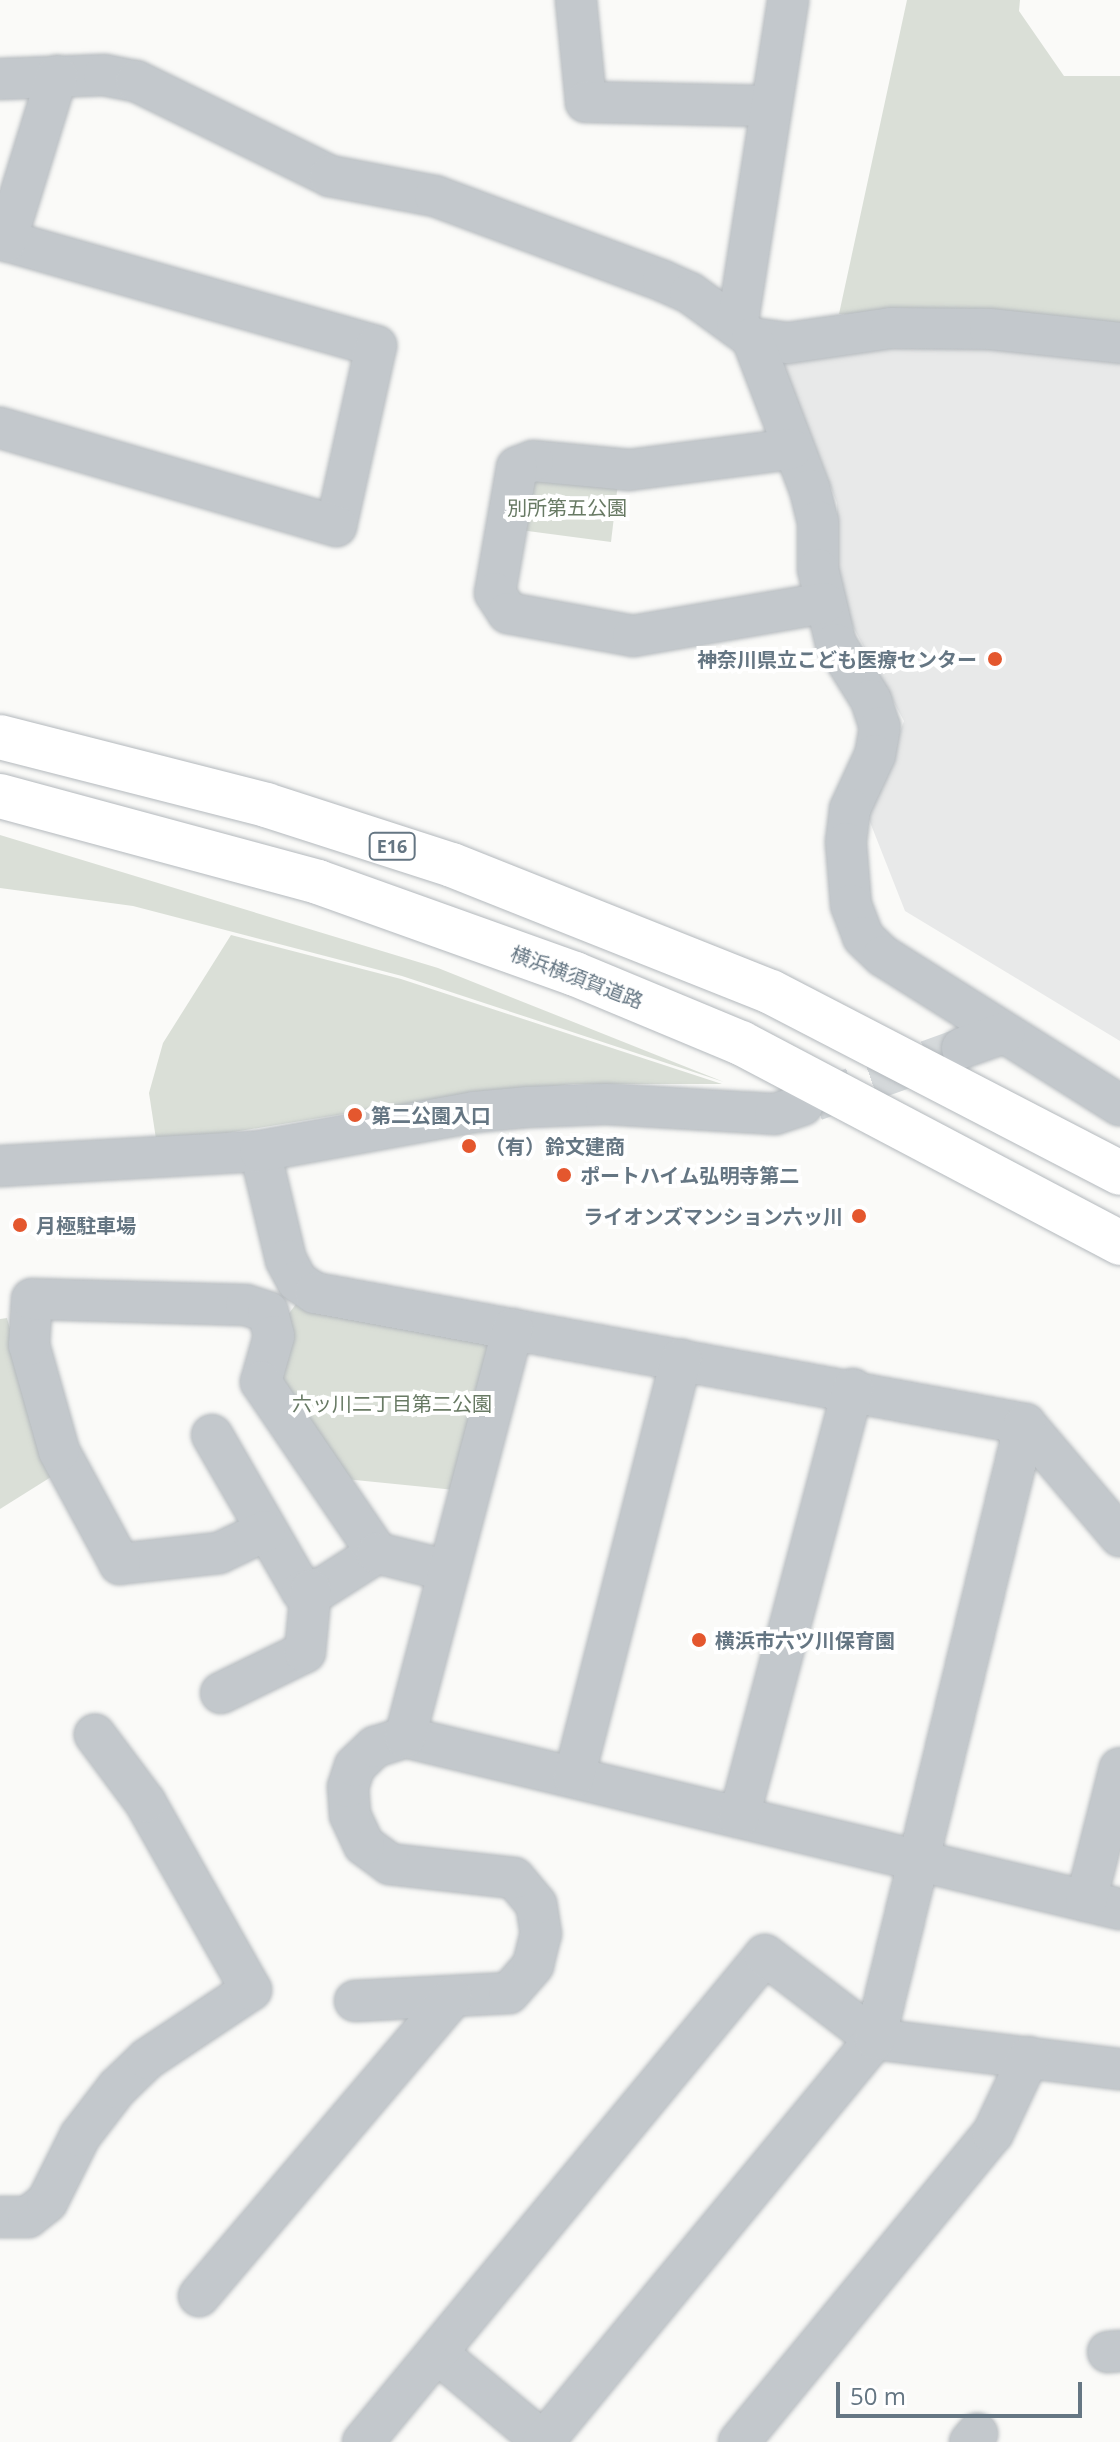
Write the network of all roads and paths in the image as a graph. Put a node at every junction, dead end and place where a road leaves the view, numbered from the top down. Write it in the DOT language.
graph roads {
  1 [pos="576,0"];
  2 [pos="788,0"];
  3 [pos="57,76"];
  4 [pos="0,79"];
  5 [pos="769,106"];
  6 [pos="3,240"];
  7 [pos="744,332"];
  8 [pos="1120,343"];
  9 [pos="0,428"];
  10 [pos="791,449"];
  11 [pos="824,603"];
  12 [pos="0,737"];
  13 [pos="0,796"];
  14 [pos="1004,1033"];
  15 [pos="962,1048"];
  16 [pos="803,1105"];
  17 [pos="1120,1105"];
  18 [pos="260,1151"];
  19 [pos="0,1166"];
  20 [pos="1120,1173"];
  21 [pos="1120,1243"];
  22 [pos="297,1281"];
  23 [pos="16,1304"];
  24 [pos="268,1312"];
  25 [pos="513,1329"];
  26 [pos="681,1359"];
  27 [pos="853,1389"];
  28 [pos="1025,1424"];
  29 [pos="212,1435"];
  30 [pos="265,1531"];
  31 [pos="1120,1536"];
  32 [pos="377,1553"];
  33 [pos="449,1571"];
  34 [pos="311,1590"];
  35 [pos="221,1693"];
  36 [pos="95,1735"];
  37 [pos="405,1737"];
  38 [pos="1120,1768"];
  39 [pos="574,1777"];
  40 [pos="739,1817"];
  41 [pos="918,1860"];
  42 [pos="1103,1905"];
  43 [pos="452,1998"];
  44 [pos="355,2001"];
  45 [pos="875,2039"];
  46 [pos="1029,2057"];
  47 [pos="1120,2069"];
  48 [pos="0,2217"];
  49 [pos="199,2296"];
  50 [pos="437,2353"];
  51 [pos="363,2442"];
  52 [pos="543,2442"];
  53 [pos="739,2442"];
  1 -- 5 [label="street"];
  2 -- 5 [label="street"];
  3 -- 4 [label="street"];
  3 -- 6 [label="street"];
  3 -- 7 [label="street"];
  5 -- 7 [label="street"];
  6 -- 9 [label="street"];
  7 -- 8 [label="street"];
  7 -- 10 [label="street"];
  10 -- 11 [label="street"];
  10 -- 11 [label="street"];
  11 -- 14 [label="street"];
  12 -- 20 [label="highway, E16"];
  13 -- 21 [label="highway, 横浜横須賀道路"];
  14 -- 15 [label="street"];
  14 -- 17 [label="street"];
  16 -- 18 [label="street"];
  18 -- 19 [label="street"];
  18 -- 22 [label="street"];
  22 -- 24 [label="street"];
  22 -- 25 [label="street"];
  23 -- 24 [label="street"];
  23 -- 30 [label="street"];
  24 -- 32 [label="street"];
  25 -- 26 [label="street"];
  25 -- 33 [label="street"];
  26 -- 27 [label="street"];
  26 -- 39 [label="street"];
  27 -- 28 [label="street"];
  27 -- 40 [label="street"];
  28 -- 31 [label="street"];
  28 -- 41 [label="street"];
  29 -- 30 [label="street"];
  30 -- 34 [label="street"];
  32 -- 33 [label="street"];
  32 -- 34 [label="street"];
  33 -- 37 [label="street"];
  34 -- 35 [label="street"];
  36 -- 48 [label="street"];
  37 -- 39 [label="street"];
  37 -- 43 [label="street"];
  38 -- 42 [label="street"];
  39 -- 40 [label="street"];
  40 -- 41 [label="street"];
  41 -- 42 [label="street"];
  41 -- 45 [label="street"];
  43 -- 44 [label="street"];
  43 -- 49 [label="street"];
  45 -- 46 [label="street"];
  45 -- 50 [label="street"];
  45 -- 52 [label="street"];
  46 -- 47 [label="street"];
  46 -- 53 [label="street"];
  50 -- 51 [label="street"];
  50 -- 52 [label="street"];
}
